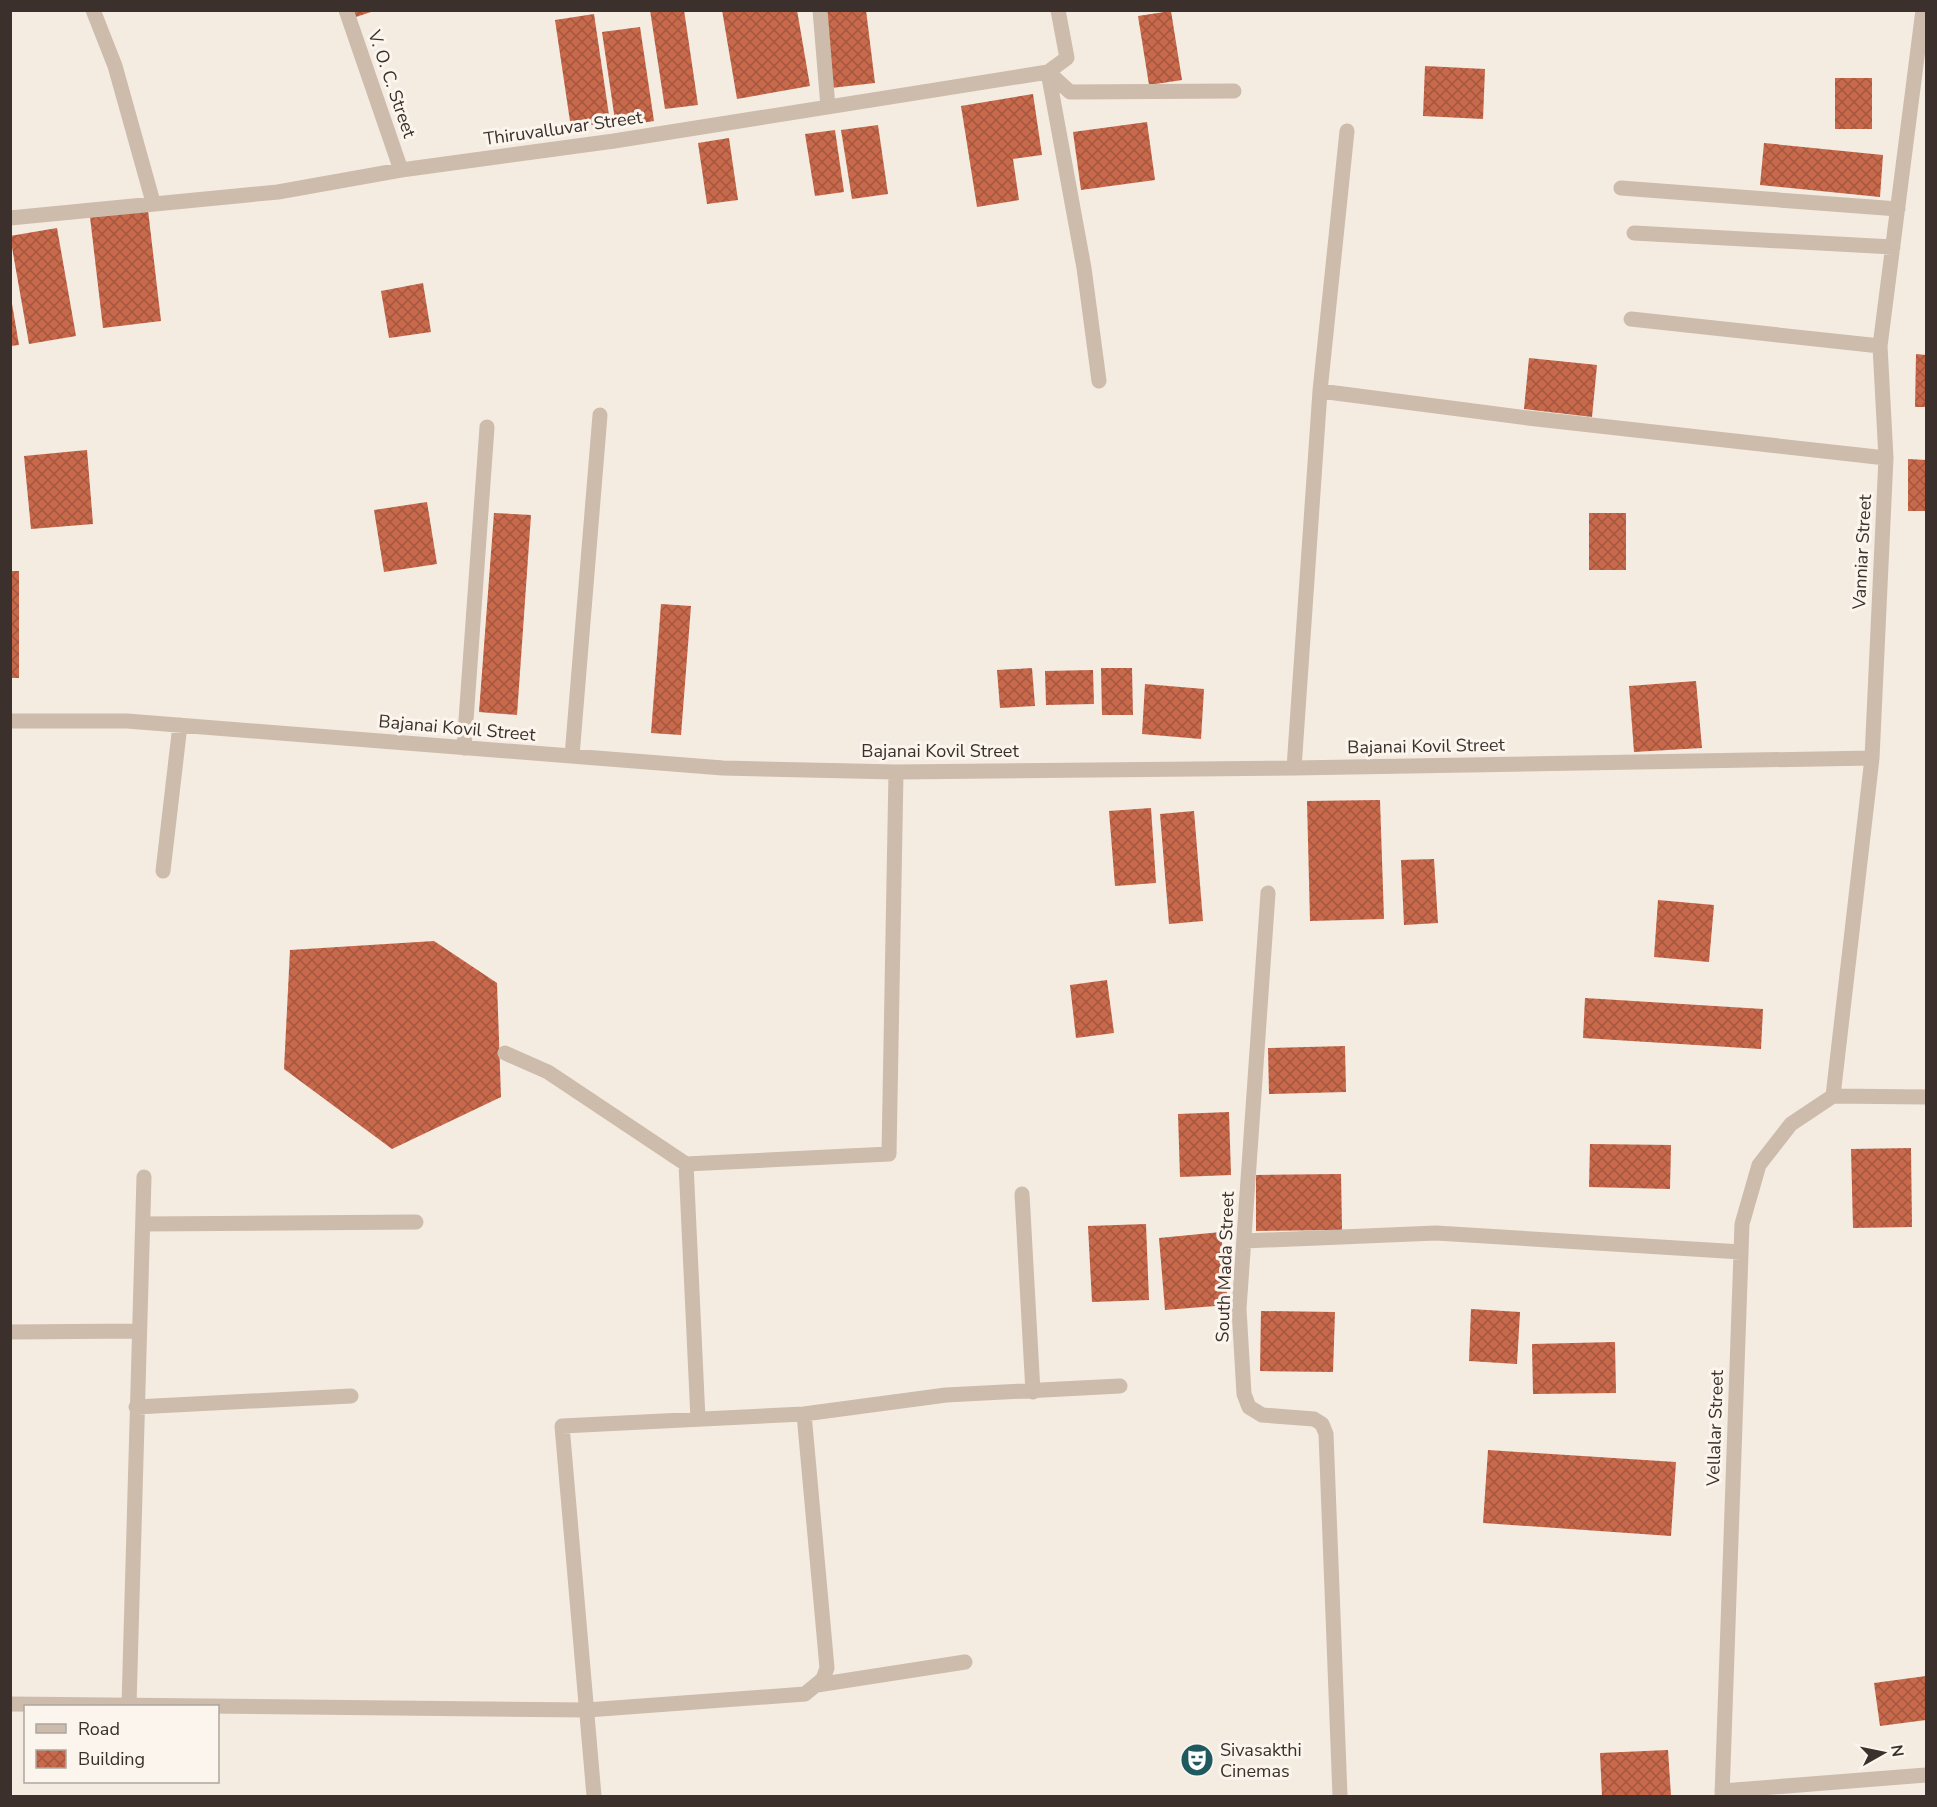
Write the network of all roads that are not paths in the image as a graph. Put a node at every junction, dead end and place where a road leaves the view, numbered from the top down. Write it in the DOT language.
graph roads {
  1 [pos="93,10"];
  2 [pos="346,10"];
  3 [pos="820,10"];
  4 [pos="1058,10"];
  5 [pos="1923,10"];
  6 [pos="1048,72"];
  7 [pos="1234,91"];
  8 [pos="828,107"];
  9 [pos="1347,131"];
  10 [pos="400,170"];
  11 [pos="1622,188"];
  12 [pos="153,202"];
  13 [pos="1898,209"];
  14 [pos="10,218"];
  15 [pos="1634,233"];
  16 [pos="1893,247"];
  17 [pos="1631,319"];
  18 [pos="1880,346"];
  19 [pos="1100,381"];
  20 [pos="1320,391"];
  21 [pos="600,415"];
  22 [pos="487,427"];
  23 [pos="1886,458"];
  24 [pos="10,721"];
  25 [pos="180,725"];
  26 [pos="464,748"];
  27 [pos="572,756"];
  28 [pos="1872,758"];
  29 [pos="1294,768"];
  30 [pos="896,772"];
  31 [pos="162,871"];
  32 [pos="1268,893"];
  33 [pos="505,1053"];
  34 [pos="1833,1096"];
  35 [pos="1926,1097"];
  36 [pos="686,1164"];
  37 [pos="144,1177"];
  38 [pos="1022,1194"];
  39 [pos="416,1222"];
  40 [pos="143,1224"];
  41 [pos="1244,1240"];
  42 [pos="1741,1252"];
  43 [pos="137,1331"];
  44 [pos="10,1332"];
  45 [pos="1120,1386"];
  46 [pos="1033,1392"];
  47 [pos="351,1396"];
  48 [pos="136,1407"];
  49 [pos="804,1414"];
  50 [pos="698,1419"];
  51 [pos="965,1662"];
  52 [pos="817,1685"];
  53 [pos="10,1704"];
  54 [pos="129,1705"];
  55 [pos="219,1706"];
  56 [pos="587,1710"];
  57 [pos="1926,1775"];
  58 [pos="1722,1794"];
  59 [pos="594,1797"];
  60 [pos="1340,1797"];
  1 -- 12 [label="street"];
  2 -- 10 [label="street, V. O. C. Street"];
  3 -- 8 [label="street"];
  4 -- 6 [label="street"];
  5 -- 13 [label="street, Vanniar Street"];
  6 -- 7 [label="street"];
  6 -- 8 [label="street, Thiruvalluvar Street"];
  6 -- 19 [label="street"];
  8 -- 10 [label="street, Thiruvalluvar Street"];
  9 -- 20 [label="street"];
  10 -- 12 [label="street, Thiruvalluvar Street"];
  11 -- 13 [label="street"];
  12 -- 14 [label="street, Thiruvalluvar Street"];
  13 -- 16 [label="street, Vanniar Street"];
  15 -- 16 [label="street"];
  16 -- 18 [label="street, Vanniar Street"];
  17 -- 18 [label="street"];
  18 -- 23 [label="street, Vanniar Street"];
  20 -- 23 [label="street"];
  20 -- 29 [label="street"];
  21 -- 27 [label="street"];
  22 -- 26 [label="street"];
  23 -- 28 [label="street, Vanniar Street"];
  24 -- 25 [label="street, Bajanai Kovil Street"];
  25 -- 26 [label="street, Bajanai Kovil Street"];
  25 -- 31 [label="street"];
  26 -- 27 [label="street, Bajanai Kovil Street"];
  27 -- 30 [label="street, Bajanai Kovil Street"];
  28 -- 29 [label="street, Bajanai Kovil Street"];
  28 -- 34 [label="street, Vanniar Street"];
  29 -- 30 [label="street, Bajanai Kovil Street"];
  30 -- 36 [label="street"];
  32 -- 41 [label="street, South Mada Street"];
  33 -- 36 [label="street"];
  34 -- 35 [label="street"];
  34 -- 42 [label="street, Vellalar Street"];
  36 -- 50 [label="street"];
  37 -- 40 [label="street"];
  38 -- 46 [label="street"];
  39 -- 40 [label="street"];
  40 -- 43 [label="street"];
  41 -- 42 [label="street"];
  41 -- 60 [label="street, South Mada Street"];
  42 -- 58 [label="street, Vellalar Street"];
  43 -- 44 [label="street"];
  43 -- 48 [label="street"];
  45 -- 46 [label="street"];
  46 -- 49 [label="street"];
  47 -- 48 [label="street"];
  48 -- 54 [label="street"];
  49 -- 50 [label="street"];
  49 -- 52 [label="street"];
  50 -- 56 [label="street"];
  51 -- 52 [label="street"];
  52 -- 56 [label="street"];
  53 -- 54 [label="street"];
  55 -- 56 [label="street"];
  56 -- 59 [label="street"];
  57 -- 58 [label="street"];
}
